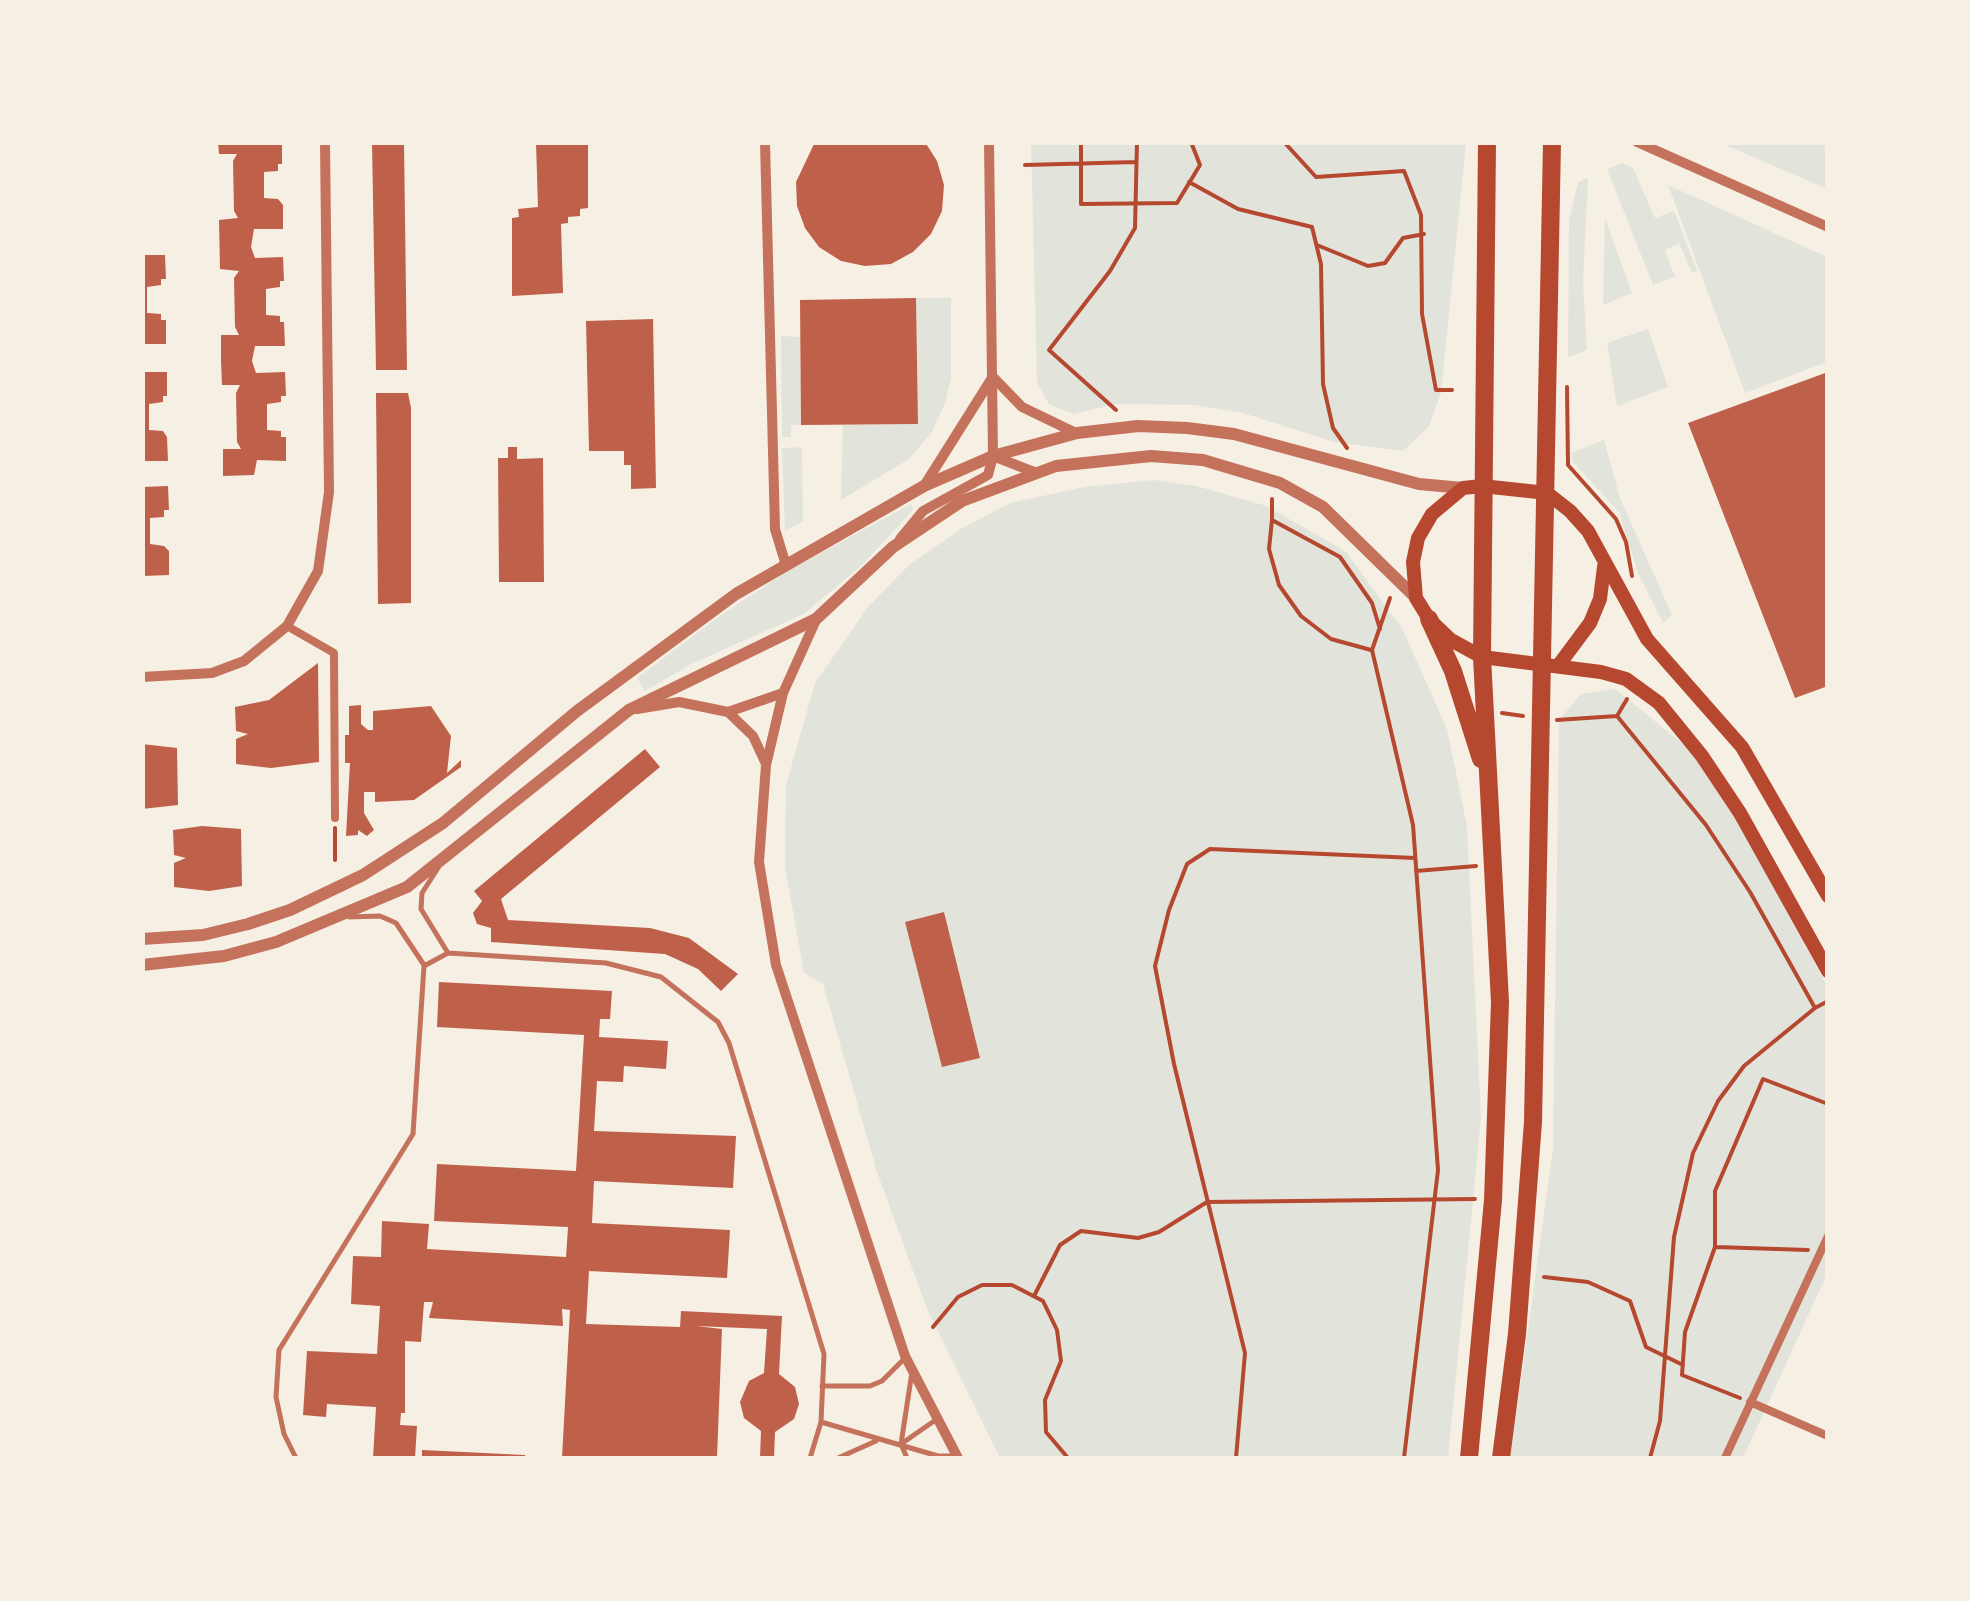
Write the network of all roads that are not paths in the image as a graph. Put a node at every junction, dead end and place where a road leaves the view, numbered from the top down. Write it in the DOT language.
graph roads {
  1 [pos="325,142"];
  2 [pos="764,142"];
  3 [pos="990,142"];
  4 [pos="1488,142"];
  5 [pos="1637,142"];
  6 [pos="1554,144"];
  7 [pos="1828,227"];
  8 [pos="993,377"];
  9 [pos="1077,434"];
  10 [pos="993,456"];
  11 [pos="1034,472"];
  12 [pos="924,486"];
  13 [pos="1472,487"];
  14 [pos="1546,492"];
  15 [pos="893,547"];
  16 [pos="785,562"];
  17 [pos="1604,567"];
  18 [pos="1416,598"];
  19 [pos="816,619"];
  20 [pos="1429,619"];
  21 [pos="287,626"];
  22 [pos="1482,657"];
  23 [pos="1550,666"];
  24 [pos="142,677"];
  25 [pos="783,693"];
  26 [pos="629,710"];
  27 [pos="728,712"];
  28 [pos="766,764"];
  29 [pos="1490,787"];
  30 [pos="335,818"];
  31 [pos="447,854"];
  32 [pos="1828,896"];
  33 [pos="341,918"];
  34 [pos="142,939"];
  35 [pos="448,953"];
  36 [pos="142,965"];
  37 [pos="424,966"];
  38 [pos="1828,972"];
  39 [pos="1828,1236"];
  40 [pos="906,1356"];
  41 [pos="913,1370"];
  42 [pos="822,1386"];
  43 [pos="1750,1402"];
  44 [pos="937,1419"];
  45 [pos="821,1422"];
  46 [pos="1828,1436"];
  47 [pos="878,1440"];
  48 [pos="900,1444"];
  49 [pos="957,1457"];
  50 [pos="296,1458"];
  51 [pos="810,1458"];
  52 [pos="838,1458"];
  53 [pos="906,1458"];
  54 [pos="1469,1458"];
  55 [pos="1501,1458"];
  56 [pos="1724,1458"];
  1 -- 21 [label="street"];
  2 -- 16 [label="street"];
  3 -- 8 [label="street"];
  4 -- 13 [label="highway"];
  5 -- 7 [label="street"];
  6 -- 14 [label="highway"];
  8 -- 9 [label="street"];
  8 -- 10 [label="street"];
  8 -- 12 [label="street"];
  9 -- 10 [label="street"];
  9 -- 13 [label="street"];
  10 -- 11 [label="street"];
  10 -- 12 [label="street"];
  10 -- 15 [label="street"];
  11 -- 15 [label="street"];
  11 -- 18 [label="street"];
  12 -- 16 [label="street"];
  13 -- 14 [label="main road"];
  13 -- 18 [label="main road"];
  13 -- 22 [label="highway"];
  14 -- 17 [label="main road"];
  14 -- 23 [label="highway"];
  15 -- 19 [label="street"];
  16 -- 34 [label="street"];
  17 -- 23 [label="main road"];
  17 -- 32 [label="main road"];
  18 -- 20 [label="main road"];
  19 -- 25 [label="street"];
  19 -- 26 [label="street"];
  20 -- 22 [label="main road"];
  20 -- 29 [label="highway"];
  21 -- 24 [label="street"];
  21 -- 30 [label="street"];
  22 -- 23 [label="main road"];
  22 -- 29 [label="highway"];
  23 -- 38 [label="main road"];
  23 -- 55 [label="highway"];
  25 -- 27 [label="street"];
  25 -- 28 [label="street"];
  26 -- 27 [label="street"];
  26 -- 31 [label="street"];
  27 -- 28 [label="street"];
  28 -- 40 [label="street"];
  29 -- 54 [label="highway"];
  31 -- 33 [label="street"];
  31 -- 35 [label="lane"];
  33 -- 36 [label="street"];
  33 -- 37 [label="lane"];
  35 -- 37 [label="lane"];
  35 -- 42 [label="lane"];
  37 -- 50 [label="lane"];
  39 -- 43 [label="street"];
  40 -- 41 [label="street"];
  40 -- 42 [label="lane"];
  41 -- 44 [label="street"];
  41 -- 48 [label="lane"];
  42 -- 45 [label="lane"];
  43 -- 46 [label="street"];
  43 -- 56 [label="street"];
  44 -- 48 [label="lane"];
  44 -- 49 [label="street"];
  45 -- 47 [label="lane"];
  45 -- 51 [label="lane"];
  47 -- 48 [label="lane"];
  47 -- 52 [label="lane"];
  48 -- 49 [label="lane"];
  48 -- 53 [label="lane"];
}
